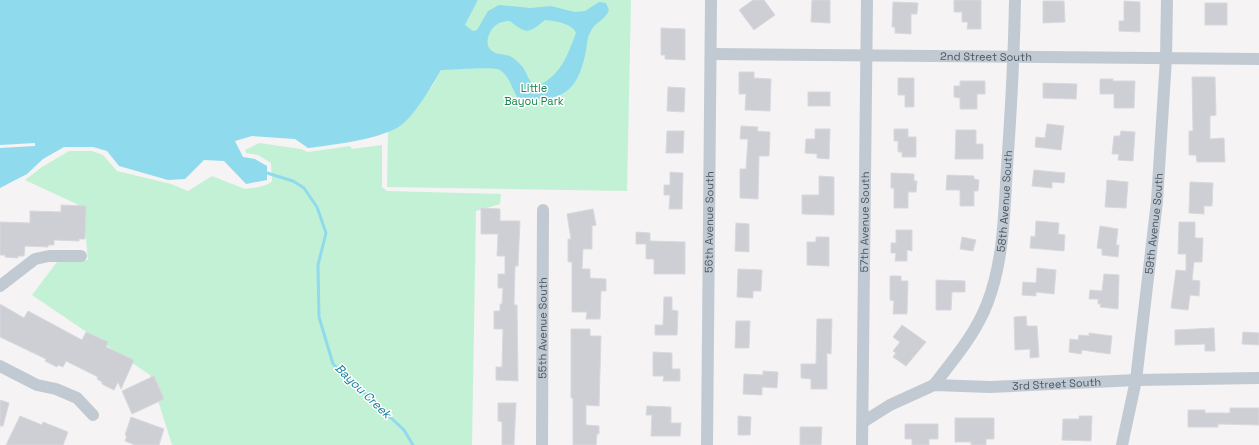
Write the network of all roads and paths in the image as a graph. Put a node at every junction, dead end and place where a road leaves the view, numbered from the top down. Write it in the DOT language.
graph roads {
  1 [pos="711,0"];
  2 [pos="867,0"];
  3 [pos="1015,0"];
  4 [pos="1167,0"];
  5 [pos="712,54"];
  6 [pos="866,55"];
  7 [pos="1014,55"];
  8 [pos="1166,58"];
  9 [pos="1259,59"];
  10 [pos="543,210"];
  11 [pos="81,256"];
  12 [pos="0,286"];
  13 [pos="0,366"];
  14 [pos="1259,378"];
  15 [pos="1136,380"];
  16 [pos="934,385"];
  17 [pos="93,415"];
  18 [pos="863,422"];
  19 [pos="542,445"];
  20 [pos="707,445"];
  21 [pos="862,445"];
  22 [pos="1122,445"];
  1 -- 5 [label="street, 56th Avenue South"];
  2 -- 6 [label="street, 57th Avenue South"];
  3 -- 7 [label="street, 58th Avenue South"];
  4 -- 8 [label="street, 59th Avenue South"];
  5 -- 6 [label="street, 2nd Street South"];
  5 -- 20 [label="street, 56th Avenue South"];
  6 -- 7 [label="street, 2nd Street South"];
  6 -- 18 [label="street, 57th Avenue South"];
  7 -- 8 [label="street, 2nd Street South"];
  7 -- 16 [label="street, 58th Avenue South"];
  8 -- 9 [label="street, 2nd Street South"];
  8 -- 15 [label="street, 59th Avenue South"];
  10 -- 19 [label="street, 55th Avenue South"];
  11 -- 12 [label="street"];
  13 -- 17 [label="street"];
  14 -- 15 [label="street, 3rd Street South"];
  15 -- 16 [label="street, 3rd Street South"];
  15 -- 22 [label="street, 59th Avenue South"];
  16 -- 18 [label="street, 3rd Street South"];
  18 -- 21 [label="street, 57th Avenue South"];
}
